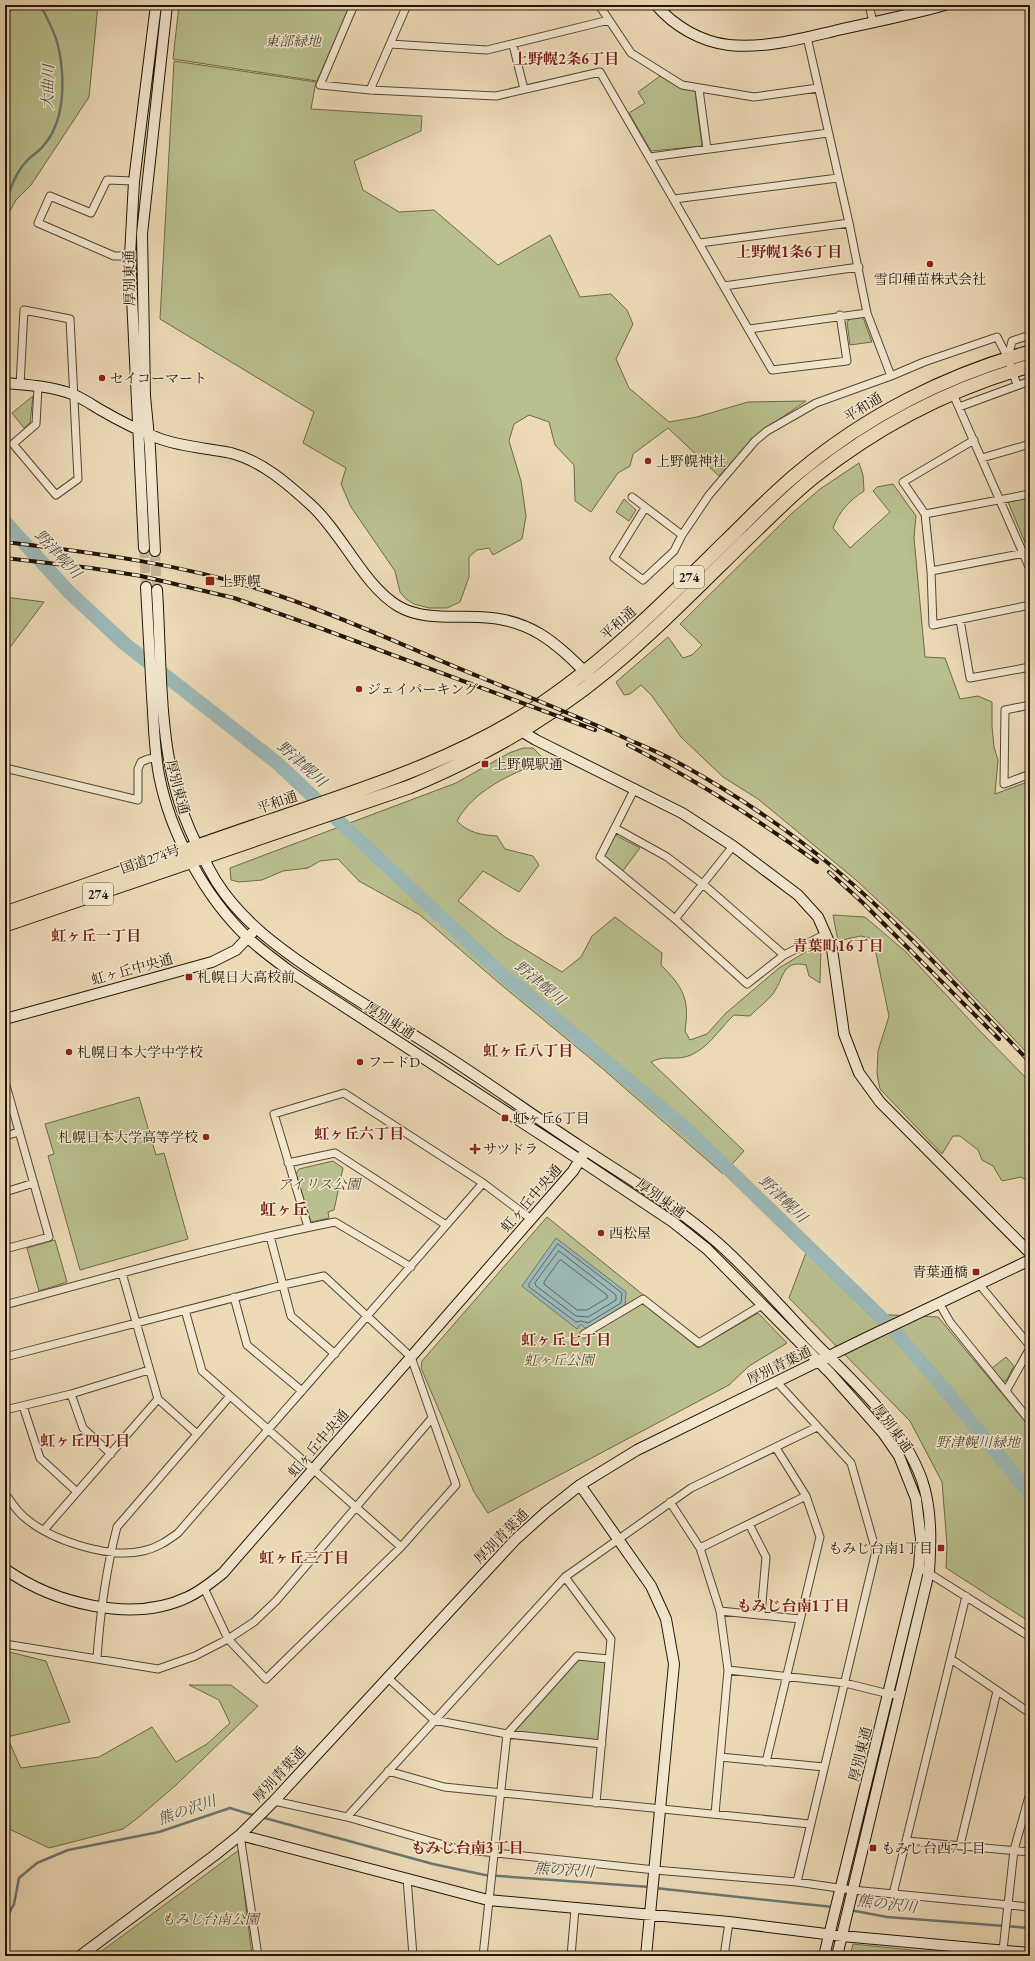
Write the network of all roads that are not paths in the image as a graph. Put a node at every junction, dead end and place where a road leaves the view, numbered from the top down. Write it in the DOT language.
graph roads {
  1 [pos="156,5"];
  2 [pos="167,5"];
  3 [pos="354,5"];
  4 [pos="406,5"];
  5 [pos="599,5"];
  6 [pos="656,5"];
  7 [pos="869,5"];
  8 [pos="945,5"];
  9 [pos="609,20"];
  10 [pos="873,22"];
  11 [pos="807,37"];
  12 [pos="390,44"];
  13 [pos="513,45"];
  14 [pos="818,88"];
  15 [pos="524,89"];
  16 [pos="699,89"];
  17 [pos="370,90"];
  18 [pos="828,133"];
  19 [pos="707,149"];
  20 [pos="650,157"];
  21 [pos="838,178"];
  22 [pos="134,181"];
  23 [pos="674,199"];
  24 [pos="849,223"];
  25 [pos="700,243"];
  26 [pos="130,256"];
  27 [pos="859,267"];
  28 [pos="724,286"];
  29 [pos="867,312"];
  30 [pos="840,315"];
  31 [pos="749,329"];
  32 [pos="1030,335"];
  33 [pos="1030,352"];
  34 [pos="1008,358"];
  35 [pos="1030,366"];
  36 [pos="1012,372"];
  37 [pos="891,376"];
  38 [pos="1030,381"];
  39 [pos="5,383"];
  40 [pos="20,385"];
  41 [pos="1017,385"];
  42 [pos="38,386"];
  43 [pos="953,394"];
  44 [pos="74,395"];
  45 [pos="959,407"];
  46 [pos="144,433"];
  47 [pos="974,440"];
  48 [pos="1030,444"];
  49 [pos="982,458"];
  50 [pos="1030,494"];
  51 [pos="632,497"];
  52 [pos="1000,500"];
  53 [pos="645,508"];
  54 [pos="926,514"];
  55 [pos="682,535"];
  56 [pos="144,548"];
  57 [pos="155,551"];
  58 [pos="1027,552"];
  59 [pos="1030,569"];
  60 [pos="931,571"];
  61 [pos="146,587"];
  62 [pos="157,590"];
  63 [pos="1030,605"];
  64 [pos="960,620"];
  65 [pos="1030,668"];
  66 [pos="590,676"];
  67 [pos="1030,705"];
  68 [pos="509,724"];
  69 [pos="523,732"];
  70 [pos="156,758"];
  71 [pos="5,768"];
  72 [pos="1030,774"];
  73 [pos="635,788"];
  74 [pos="615,828"];
  75 [pos="733,846"];
  76 [pos="191,848"];
  77 [pos="198,860"];
  78 [pos="704,884"];
  79 [pos="5,913"];
  80 [pos="675,919"];
  81 [pos="5,925"];
  82 [pos="256,929"];
  83 [pos="826,934"];
  84 [pos="248,938"];
  85 [pos="784,955"];
  86 [pos="347,994"];
  87 [pos="340,1004"];
  88 [pos="5,1019"];
  89 [pos="5,1082"];
  90 [pos="19,1132"];
  91 [pos="5,1136"];
  92 [pos="586,1150"];
  93 [pos="580,1160"];
  94 [pos="288,1162"];
  95 [pos="482,1182"];
  96 [pos="34,1183"];
  97 [pos="5,1192"];
  98 [pos="531,1219"];
  99 [pos="446,1225"];
  100 [pos="308,1227"];
  101 [pos="270,1236"];
  102 [pos="5,1249"];
  103 [pos="1030,1254"];
  104 [pos="1030,1260"];
  105 [pos="411,1267"];
  106 [pos="122,1273"];
  107 [pos="979,1284"];
  108 [pos="283,1285"];
  109 [pos="234,1297"];
  110 [pos="939,1303"];
  111 [pos="5,1305"];
  112 [pos="762,1305"];
  113 [pos="185,1310"];
  114 [pos="367,1316"];
  115 [pos="137,1322"];
  116 [pos="584,1334"];
  117 [pos="1030,1347"];
  118 [pos="335,1354"];
  119 [pos="829,1356"];
  120 [pos="5,1357"];
  121 [pos="411,1357"];
  122 [pos="819,1361"];
  123 [pos="149,1370"];
  124 [pos="776,1381"];
  125 [pos="302,1391"];
  126 [pos="1006,1391"];
  127 [pos="71,1394"];
  128 [pos="230,1396"];
  129 [pos="158,1399"];
  130 [pos="23,1406"];
  131 [pos="5,1410"];
  132 [pos="432,1418"];
  133 [pos="1030,1421"];
  134 [pos="817,1427"];
  135 [pos="269,1430"];
  136 [pos="196,1433"];
  137 [pos="776,1448"];
  138 [pos="111,1454"];
  139 [pos="313,1469"];
  140 [pos="580,1485"];
  141 [pos="77,1492"];
  142 [pos="5,1494"];
  143 [pos="806,1496"];
  144 [pos="670,1502"];
  145 [pos="356,1506"];
  146 [pos="749,1524"];
  147 [pos="44,1530"];
  148 [pos="618,1539"];
  149 [pos="401,1547"];
  150 [pos="700,1548"];
  151 [pos="110,1552"];
  152 [pos="918,1567"];
  153 [pos="5,1569"];
  154 [pos="929,1572"];
  155 [pos="566,1577"];
  156 [pos="204,1588"];
  157 [pos="966,1596"];
  158 [pos="101,1607"];
  159 [pos="720,1611"];
  160 [pos="762,1614"];
  161 [pos="800,1619"];
  162 [pos="1030,1637"];
  163 [pos="228,1639"];
  164 [pos="5,1644"];
  165 [pos="97,1658"];
  166 [pos="609,1659"];
  167 [pos="951,1659"];
  168 [pos="728,1670"];
  169 [pos="387,1677"];
  170 [pos="785,1677"];
  171 [pos="844,1683"];
  172 [pos="997,1691"];
  173 [pos="894,1695"];
  174 [pos="1030,1713"];
  175 [pos="434,1720"];
  176 [pos="507,1734"];
  177 [pos="602,1744"];
  178 [pos="720,1757"];
  179 [pos="766,1762"];
  180 [pos="824,1767"];
  181 [pos="388,1771"];
  182 [pos="1030,1793"];
  183 [pos="500,1794"];
  184 [pos="274,1801"];
  185 [pos="596,1803"];
  186 [pos="661,1810"];
  187 [pos="715,1814"];
  188 [pos="347,1817"];
  189 [pos="810,1824"];
  190 [pos="244,1831"];
  191 [pos="907,1841"];
  192 [pos="960,1845"];
  193 [pos="1014,1850"];
  194 [pos="1030,1852"];
  195 [pos="493,1853"];
  196 [pos="654,1875"];
  197 [pos="407,1878"];
  198 [pos="797,1882"];
  199 [pos="847,1890"];
  200 [pos="893,1894"];
  201 [pos="488,1896"];
  202 [pos="1008,1905"];
  203 [pos="1030,1907"];
  204 [pos="575,1909"];
  205 [pos="649,1915"];
  206 [pos="729,1922"];
  207 [pos="830,1934"];
  208 [pos="842,1936"];
  209 [pos="1003,1945"];
  210 [pos="1030,1953"];
  211 [pos="80,1956"];
  212 [pos="258,1956"];
  213 [pos="413,1956"];
  214 [pos="483,1956"];
  215 [pos="571,1956"];
  216 [pos="646,1956"];
  217 [pos="724,1956"];
  218 [pos="824,1956"];
  219 [pos="836,1956"];
  1 -- 22 [label="street, 厚別東通"];
  2 -- 46 [label="street, 厚別東通"];
  3 -- 17 [label="street"];
  4 -- 12 [label="street"];
  5 -- 9 [label="street"];
  6 -- 11 [label="street"];
  7 -- 10 [label="street"];
  8 -- 10 [label="street"];
  9 -- 13 [label="street"];
  9 -- 16 [label="street"];
  10 -- 11 [label="street"];
  11 -- 14 [label="street"];
  12 -- 13 [label="street"];
  12 -- 17 [label="street"];
  13 -- 15 [label="street"];
  14 -- 16 [label="street"];
  14 -- 18 [label="street"];
  15 -- 17 [label="street"];
  15 -- 20 [label="street"];
  16 -- 19 [label="street"];
  18 -- 19 [label="street"];
  18 -- 21 [label="street"];
  19 -- 20 [label="street"];
  20 -- 23 [label="street"];
  21 -- 23 [label="street"];
  21 -- 24 [label="street"];
  22 -- 26 [label="street, 厚別東通"];
  22 -- 26 [label="street"];
  23 -- 25 [label="street"];
  24 -- 25 [label="street"];
  24 -- 27 [label="street"];
  25 -- 28 [label="street"];
  26 -- 46 [label="street, 厚別東通"];
  27 -- 28 [label="street"];
  27 -- 29 [label="street"];
  28 -- 31 [label="street"];
  29 -- 30 [label="street"];
  29 -- 37 [label="street"];
  30 -- 31 [label="street"];
  30 -- 31 [label="street"];
  32 -- 34 [label="street"];
  33 -- 34 [label="highway, 平和通 / 274"];
  34 -- 36 [label="street"];
  34 -- 37 [label="street"];
  34 -- 66 [label="highway, 平和通 / 274"];
  35 -- 36 [label="highway, 平和通 / 274"];
  36 -- 41 [label="street"];
  36 -- 43 [label="highway, 平和通 / 274"];
  37 -- 55 [label="street"];
  38 -- 41 [label="street"];
  39 -- 40 [label="street"];
  40 -- 42 [label="street"];
  40 -- 44 [label="street"];
  41 -- 45 [label="street"];
  42 -- 44 [label="street"];
  42 -- 44 [label="street"];
  43 -- 45 [label="street"];
  43 -- 66 [label="highway, 平和通 / 274"];
  44 -- 46 [label="street"];
  45 -- 47 [label="street"];
  46 -- 56 [label="street, 厚別東通"];
  46 -- 57 [label="street, 厚別東通"];
  46 -- 66 [label="street"];
  47 -- 49 [label="street"];
  47 -- 54 [label="street"];
  48 -- 49 [label="street"];
  49 -- 52 [label="street"];
  50 -- 52 [label="street"];
  51 -- 53 [label="street"];
  52 -- 54 [label="street"];
  52 -- 58 [label="street"];
  53 -- 55 [label="street"];
  53 -- 55 [label="street"];
  54 -- 60 [label="street"];
  58 -- 59 [label="street"];
  58 -- 60 [label="street"];
  60 -- 64 [label="street"];
  61 -- 70 [label="street, 厚別東通"];
  62 -- 76 [label="street, 厚別東通"];
  63 -- 64 [label="street"];
  64 -- 65 [label="street"];
  66 -- 68 [label="highway, 平和通 / 274"];
  66 -- 69 [label="highway, 平和通 / 274"];
  67 -- 72 [label="street"];
  68 -- 69 [label="street"];
  68 -- 76 [label="highway, 平和通 / 274"];
  69 -- 73 [label="street"];
  69 -- 77 [label="highway, 平和通 / 274"];
  70 -- 71 [label="street"];
  70 -- 76 [label="street, 厚別東通"];
  73 -- 74 [label="street"];
  73 -- 75 [label="street"];
  74 -- 78 [label="street"];
  74 -- 80 [label="street"];
  75 -- 78 [label="street"];
  75 -- 83 [label="street"];
  76 -- 77 [label="street, 厚別東通"];
  76 -- 79 [label="highway, 国道274号 / 274"];
  77 -- 81 [label="highway, 国道274号 / 274"];
  77 -- 82 [label="street, 厚別東通"];
  77 -- 84 [label="street, 厚別東通"];
  78 -- 80 [label="street"];
  78 -- 85 [label="street"];
  80 -- 85 [label="street"];
  82 -- 84 [label="street, 虹ヶ丘中央通"];
  82 -- 86 [label="street, 厚別東通"];
  83 -- 85 [label="street"];
  83 -- 103 [label="street"];
  84 -- 87 [label="street, 厚別東通"];
  84 -- 88 [label="street, 虹ヶ丘中央通"];
  86 -- 87 [label="street"];
  86 -- 92 [label="street, 厚別東通"];
  87 -- 93 [label="street, 厚別東通"];
  89 -- 90 [label="street"];
  90 -- 91 [label="street"];
  90 -- 96 [label="street"];
  92 -- 93 [label="street, 虹ヶ丘中央通"];
  92 -- 119 [label="street, 厚別東通"];
  93 -- 98 [label="street, 虹ヶ丘中央通"];
  93 -- 112 [label="street, 厚別東通"];
  94 -- 95 [label="street"];
  94 -- 99 [label="street"];
  94 -- 100 [label="street"];
  95 -- 98 [label="street"];
  95 -- 99 [label="street"];
  96 -- 97 [label="street"];
  96 -- 102 [label="street"];
  98 -- 121 [label="street, 虹ヶ丘中央通"];
  99 -- 105 [label="street"];
  100 -- 101 [label="street"];
  100 -- 105 [label="street"];
  101 -- 106 [label="street"];
  101 -- 108 [label="street"];
  104 -- 107 [label="street, 厚別青葉通"];
  105 -- 114 [label="street"];
  106 -- 111 [label="street"];
  106 -- 115 [label="street"];
  107 -- 110 [label="street, 厚別青葉通"];
  107 -- 117 [label="street"];
  108 -- 109 [label="street"];
  108 -- 114 [label="street"];
  108 -- 118 [label="street"];
  109 -- 113 [label="street"];
  109 -- 125 [label="street"];
  110 -- 119 [label="street, 厚別青葉通"];
  110 -- 126 [label="street"];
  112 -- 116 [label="street"];
  112 -- 122 [label="street, 厚別東通"];
  113 -- 115 [label="street"];
  113 -- 128 [label="street"];
  114 -- 118 [label="street"];
  114 -- 121 [label="street"];
  115 -- 120 [label="street"];
  115 -- 123 [label="street"];
  117 -- 126 [label="street"];
  118 -- 125 [label="street"];
  119 -- 122 [label="street, 厚別青葉通"];
  119 -- 154 [label="street, 厚別東通"];
  121 -- 132 [label="street"];
  121 -- 139 [label="street, 虹ヶ丘中央通"];
  122 -- 124 [label="street, 厚別青葉通"];
  122 -- 152 [label="street, 厚別東通"];
  123 -- 127 [label="street"];
  123 -- 129 [label="street"];
  124 -- 134 [label="street"];
  124 -- 140 [label="street, 厚別青葉通"];
  125 -- 135 [label="street"];
  126 -- 133 [label="street"];
  127 -- 130 [label="street"];
  127 -- 138 [label="street"];
  128 -- 135 [label="street"];
  128 -- 136 [label="street"];
  129 -- 136 [label="street"];
  129 -- 138 [label="street"];
  130 -- 131 [label="street"];
  130 -- 141 [label="street"];
  132 -- 145 [label="street"];
  132 -- 149 [label="street"];
  134 -- 137 [label="street"];
  134 -- 171 [label="street"];
  135 -- 139 [label="street"];
  135 -- 151 [label="street"];
  136 -- 151 [label="street"];
  137 -- 143 [label="street"];
  137 -- 144 [label="street"];
  138 -- 141 [label="street"];
  139 -- 145 [label="street"];
  139 -- 156 [label="street, 虹ヶ丘中央通"];
  140 -- 148 [label="street"];
  140 -- 169 [label="street, 厚別青葉通"];
  141 -- 147 [label="street"];
  142 -- 147 [label="street"];
  143 -- 146 [label="street"];
  143 -- 161 [label="street"];
  144 -- 148 [label="street"];
  144 -- 150 [label="street"];
  145 -- 149 [label="street"];
  145 -- 163 [label="street"];
  146 -- 150 [label="street"];
  146 -- 160 [label="street"];
  147 -- 151 [label="street"];
  148 -- 155 [label="street"];
  148 -- 186 [label="street"];
  149 -- 163 [label="street"];
  150 -- 159 [label="street"];
  151 -- 158 [label="street"];
  152 -- 154 [label="street"];
  152 -- 173 [label="street, 厚別東通"];
  153 -- 158 [label="street, 虹ヶ丘中央通"];
  154 -- 157 [label="street"];
  154 -- 173 [label="street, 厚別東通"];
  155 -- 166 [label="street"];
  155 -- 175 [label="street"];
  156 -- 158 [label="street, 虹ヶ丘中央通"];
  156 -- 163 [label="street"];
  157 -- 162 [label="street"];
  157 -- 167 [label="street"];
  158 -- 165 [label="street"];
  159 -- 160 [label="street"];
  159 -- 168 [label="street"];
  160 -- 161 [label="street"];
  161 -- 170 [label="street"];
  163 -- 165 [label="street"];
  164 -- 165 [label="street"];
  166 -- 176 [label="street"];
  166 -- 177 [label="street"];
  167 -- 172 [label="street"];
  167 -- 191 [label="street"];
  168 -- 170 [label="street"];
  168 -- 178 [label="street"];
  169 -- 175 [label="street"];
  169 -- 184 [label="street, 厚別青葉通"];
  170 -- 171 [label="street"];
  170 -- 179 [label="street"];
  171 -- 173 [label="street"];
  171 -- 180 [label="street"];
  172 -- 174 [label="street"];
  172 -- 192 [label="street"];
  173 -- 199 [label="street, 厚別東通"];
  175 -- 176 [label="street"];
  175 -- 181 [label="street"];
  176 -- 177 [label="street"];
  176 -- 183 [label="street"];
  177 -- 185 [label="street"];
  178 -- 179 [label="street"];
  178 -- 187 [label="street"];
  179 -- 180 [label="street"];
  180 -- 189 [label="street"];
  181 -- 183 [label="street"];
  181 -- 188 [label="street"];
  182 -- 193 [label="street"];
  183 -- 185 [label="street"];
  183 -- 195 [label="street"];
  184 -- 188 [label="street"];
  184 -- 190 [label="street, 厚別青葉通"];
  185 -- 186 [label="street"];
  186 -- 187 [label="street"];
  186 -- 196 [label="street"];
  187 -- 189 [label="street"];
  188 -- 195 [label="street"];
  189 -- 198 [label="street"];
  190 -- 197 [label="street"];
  190 -- 211 [label="street, 厚別青葉通"];
  190 -- 212 [label="street"];
  191 -- 192 [label="street"];
  191 -- 200 [label="street"];
  192 -- 193 [label="street"];
  193 -- 194 [label="street"];
  193 -- 202 [label="street"];
  195 -- 196 [label="street"];
  195 -- 201 [label="street"];
  196 -- 198 [label="street"];
  196 -- 205 [label="street"];
  197 -- 201 [label="street"];
  197 -- 213 [label="street"];
  198 -- 199 [label="street"];
  199 -- 200 [label="street"];
  199 -- 207 [label="street, 厚別東通"];
  199 -- 208 [label="street, 厚別東通"];
  200 -- 202 [label="street"];
  201 -- 204 [label="street"];
  201 -- 214 [label="street"];
  202 -- 203 [label="street"];
  202 -- 209 [label="street"];
  204 -- 205 [label="street"];
  204 -- 215 [label="street"];
  205 -- 206 [label="street"];
  205 -- 216 [label="street"];
  206 -- 207 [label="street"];
  206 -- 217 [label="street"];
  207 -- 208 [label="street"];
  207 -- 218 [label="street, 厚別東通"];
  208 -- 209 [label="street"];
  208 -- 219 [label="street, 厚別東通"];
  209 -- 210 [label="street"];
}
